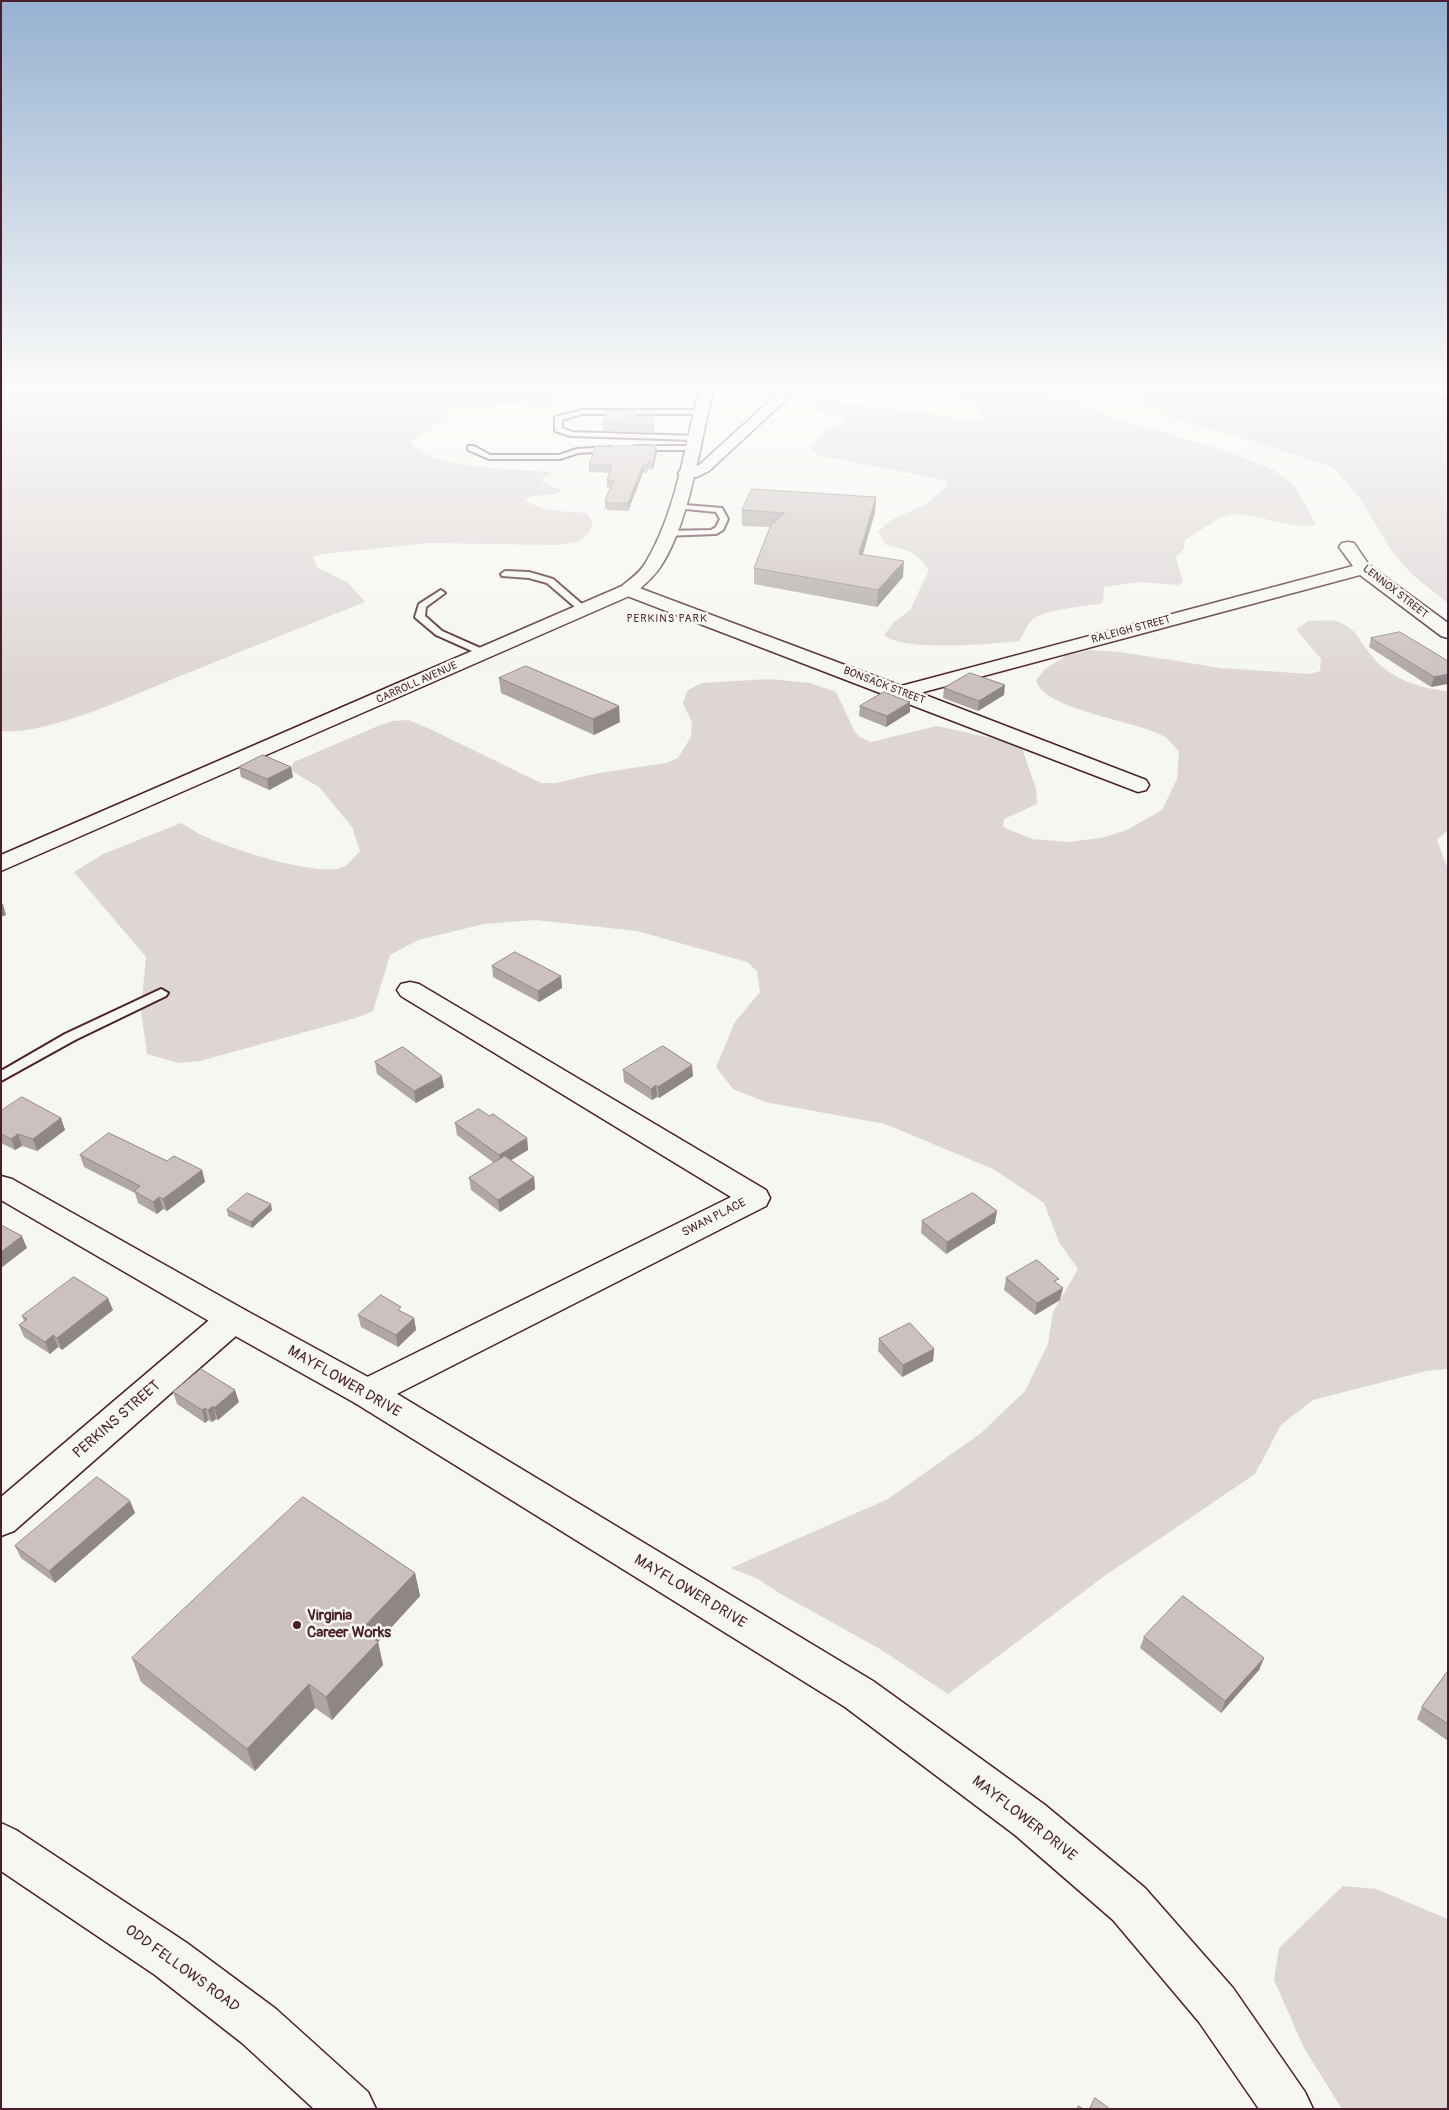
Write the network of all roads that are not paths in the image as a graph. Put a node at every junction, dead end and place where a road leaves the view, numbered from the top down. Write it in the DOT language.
graph roads {
  1 [pos="683,484"];
  2 [pos="676,506"];
  3 [pos="667,534"];
  4 [pos="1348,548"];
  5 [pos="1363,569"];
  6 [pos="506,574"];
  7 [pos="628,590"];
  8 [pos="441,594"];
  9 [pos="585,611"];
  10 [pos="1448,632"];
  11 [pos="484,653"];
  12 [pos="900,692"];
  13 [pos="1138,785"];
  14 [pos="1,864"];
  15 [pos="410,990"];
  16 [pos="161,993"];
  17 [pos="1,1077"];
  18 [pos="1,1186"];
  19 [pos="233,1319"];
  20 [pos="367,1393"];
  21 [pos="1,1520"];
  22 [pos="1,1845"];
  23 [pos="351,2109"];
  24 [pos="1288,2109"];
  1 -- 2 [label="street, CARROLL AVENUE"];
  2 -- 3 [label="street, CARROLL AVENUE"];
  2 -- 3 [label="lane"];
  3 -- 7 [label="street, CARROLL AVENUE"];
  4 -- 5 [label="street, LENNOX STREET"];
  5 -- 10 [label="street, LENNOX STREET"];
  5 -- 12 [label="street, RALEIGH STREET"];
  6 -- 9 [label="lane"];
  7 -- 9 [label="street, CARROLL AVENUE"];
  7 -- 12 [label="street, BONSACK STREET"];
  8 -- 11 [label="lane"];
  9 -- 11 [label="street, CARROLL AVENUE"];
  11 -- 14 [label="street, CARROLL AVENUE"];
  12 -- 13 [label="street, BONSACK STREET"];
  15 -- 20 [label="street, SWAN PLACE"];
  16 -- 17 [label="lane"];
  18 -- 19 [label="street, MAYFLOWER DRIVE"];
  19 -- 20 [label="street, MAYFLOWER DRIVE"];
  19 -- 21 [label="street, PERKINS STREET"];
  20 -- 24 [label="street, MAYFLOWER DRIVE"];
  22 -- 23 [label="street, ODD FELLOWS ROAD"];
}
